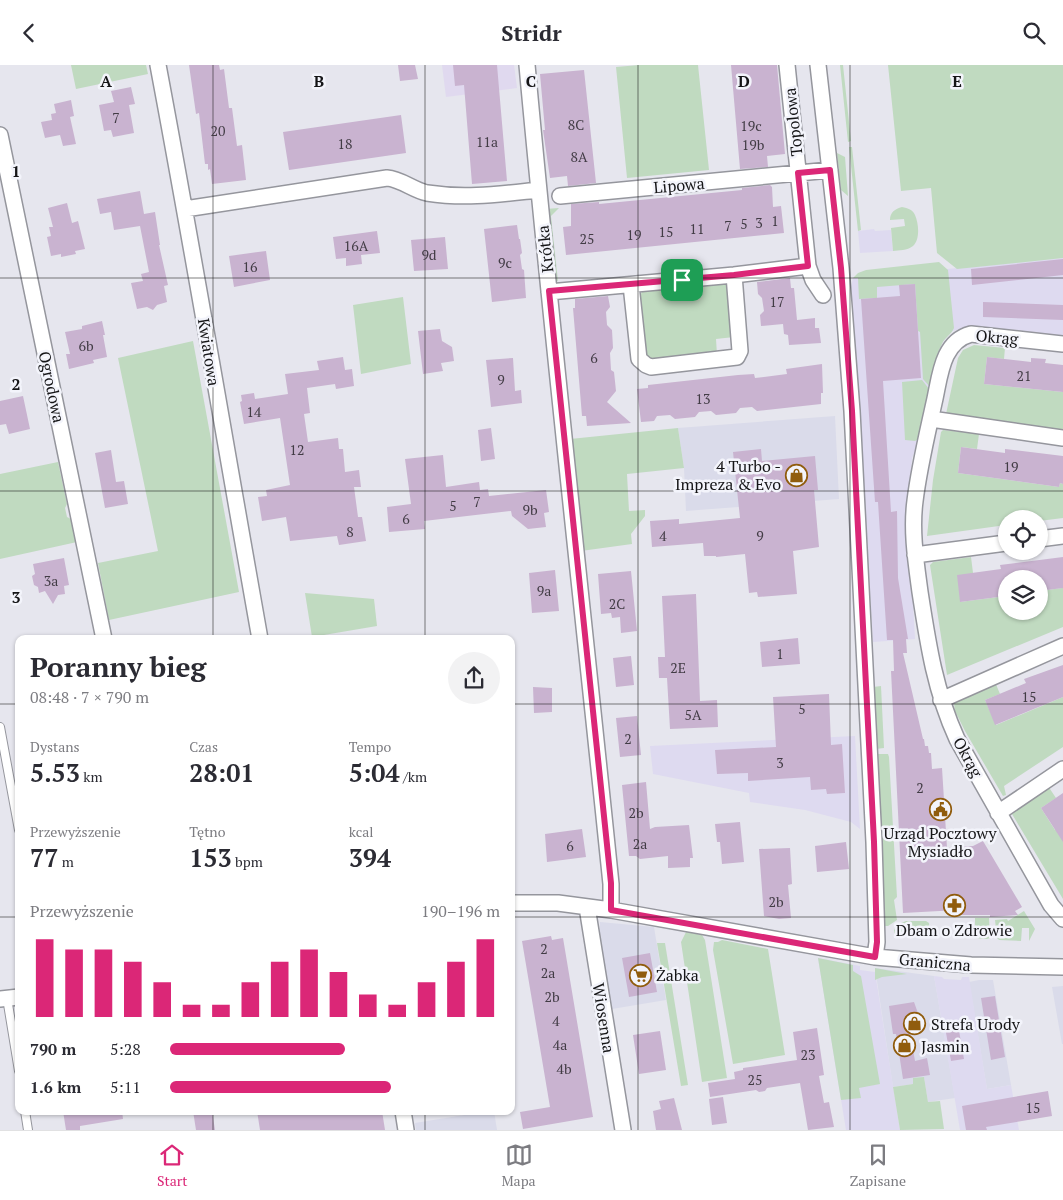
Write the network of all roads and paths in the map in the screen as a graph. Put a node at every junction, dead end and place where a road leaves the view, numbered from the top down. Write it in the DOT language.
graph roads {
  1 [pos="158,65"];
  2 [pos="527,65"];
  3 [pos="787,65"];
  4 [pos="818,65"];
  5 [pos="0,135"];
  6 [pos="830,170"];
  7 [pos="798,173"];
  8 [pos="538,190"];
  9 [pos="560,196"];
  10 [pos="185,209"];
  11 [pos="808,266"];
  12 [pos="734,275"];
  13 [pos="631,285"];
  14 [pos="549,291"];
  15 [pos="823,295"];
  16 [pos="1063,344"];
  17 [pos="931,419"];
  18 [pos="1063,438"];
  19 [pos="1063,536"];
  20 [pos="1048,538"];
  21 [pos="998,544"];
  22 [pos="915,555"];
  23 [pos="103,635"];
  24 [pos="259,635"];
  25 [pos="1063,646"];
  26 [pos="941,700"];
  27 [pos="0,727"];
  28 [pos="1063,769"];
  29 [pos="15,808"];
  30 [pos="998,813"];
  31 [pos="515,903"];
  32 [pos="587,907"];
  33 [pos="611,910"];
  34 [pos="1063,919"];
  35 [pos="875,957"];
  36 [pos="1063,967"];
  37 [pos="8,998"];
  38 [pos="15,1044"];
  39 [pos="26,1115"];
  40 [pos="404,1115"];
  41 [pos="28,1130"];
  42 [pos="406,1130"];
  43 [pos="623,1130"];
  1 -- 10 [label="street, Kwiatowa"];
  2 -- 8 [label="street, Krótka"];
  3 -- 7 [label="street, Topolowa"];
  4 -- 6 [label="street"];
  5 -- 23 [label="street, Ogrodowa"];
  6 -- 7 [label="street, Lipowa"];
  6 -- 35 [label="street"];
  7 -- 9 [label="street, Lipowa"];
  7 -- 11 [label="street, Topolowa"];
  8 -- 10 [label="street"];
  8 -- 14 [label="street, Krótka"];
  10 -- 24 [label="street, Kwiatowa"];
  11 -- 12 [label="street"];
  11 -- 15 [label="street, Topolowa"];
  12 -- 13 [label="street"];
  12 -- 13 [label="street"];
  13 -- 14 [label="street"];
  14 -- 33 [label="street, Krótka"];
  16 -- 17 [label="street, Okrąg"];
  17 -- 18 [label="street"];
  17 -- 22 [label="street, Okrąg"];
  19 -- 20 [label="street"];
  21 -- 22 [label="street"];
  22 -- 26 [label="street, Okrąg"];
  25 -- 26 [label="street"];
  26 -- 30 [label="street, Okrąg"];
  27 -- 29 [label="lane"];
  28 -- 30 [label="street"];
  30 -- 34 [label="street, Okrąg"];
  31 -- 32 [label="street, Graniczna"];
  32 -- 33 [label="street, Graniczna"];
  32 -- 43 [label="street, Wiosenna"];
  33 -- 35 [label="street, Graniczna"];
  35 -- 36 [label="street, Graniczna"];
  37 -- 38 [label="lane"];
  39 -- 41 [label="lane"];
  40 -- 42 [label="street"];
}
